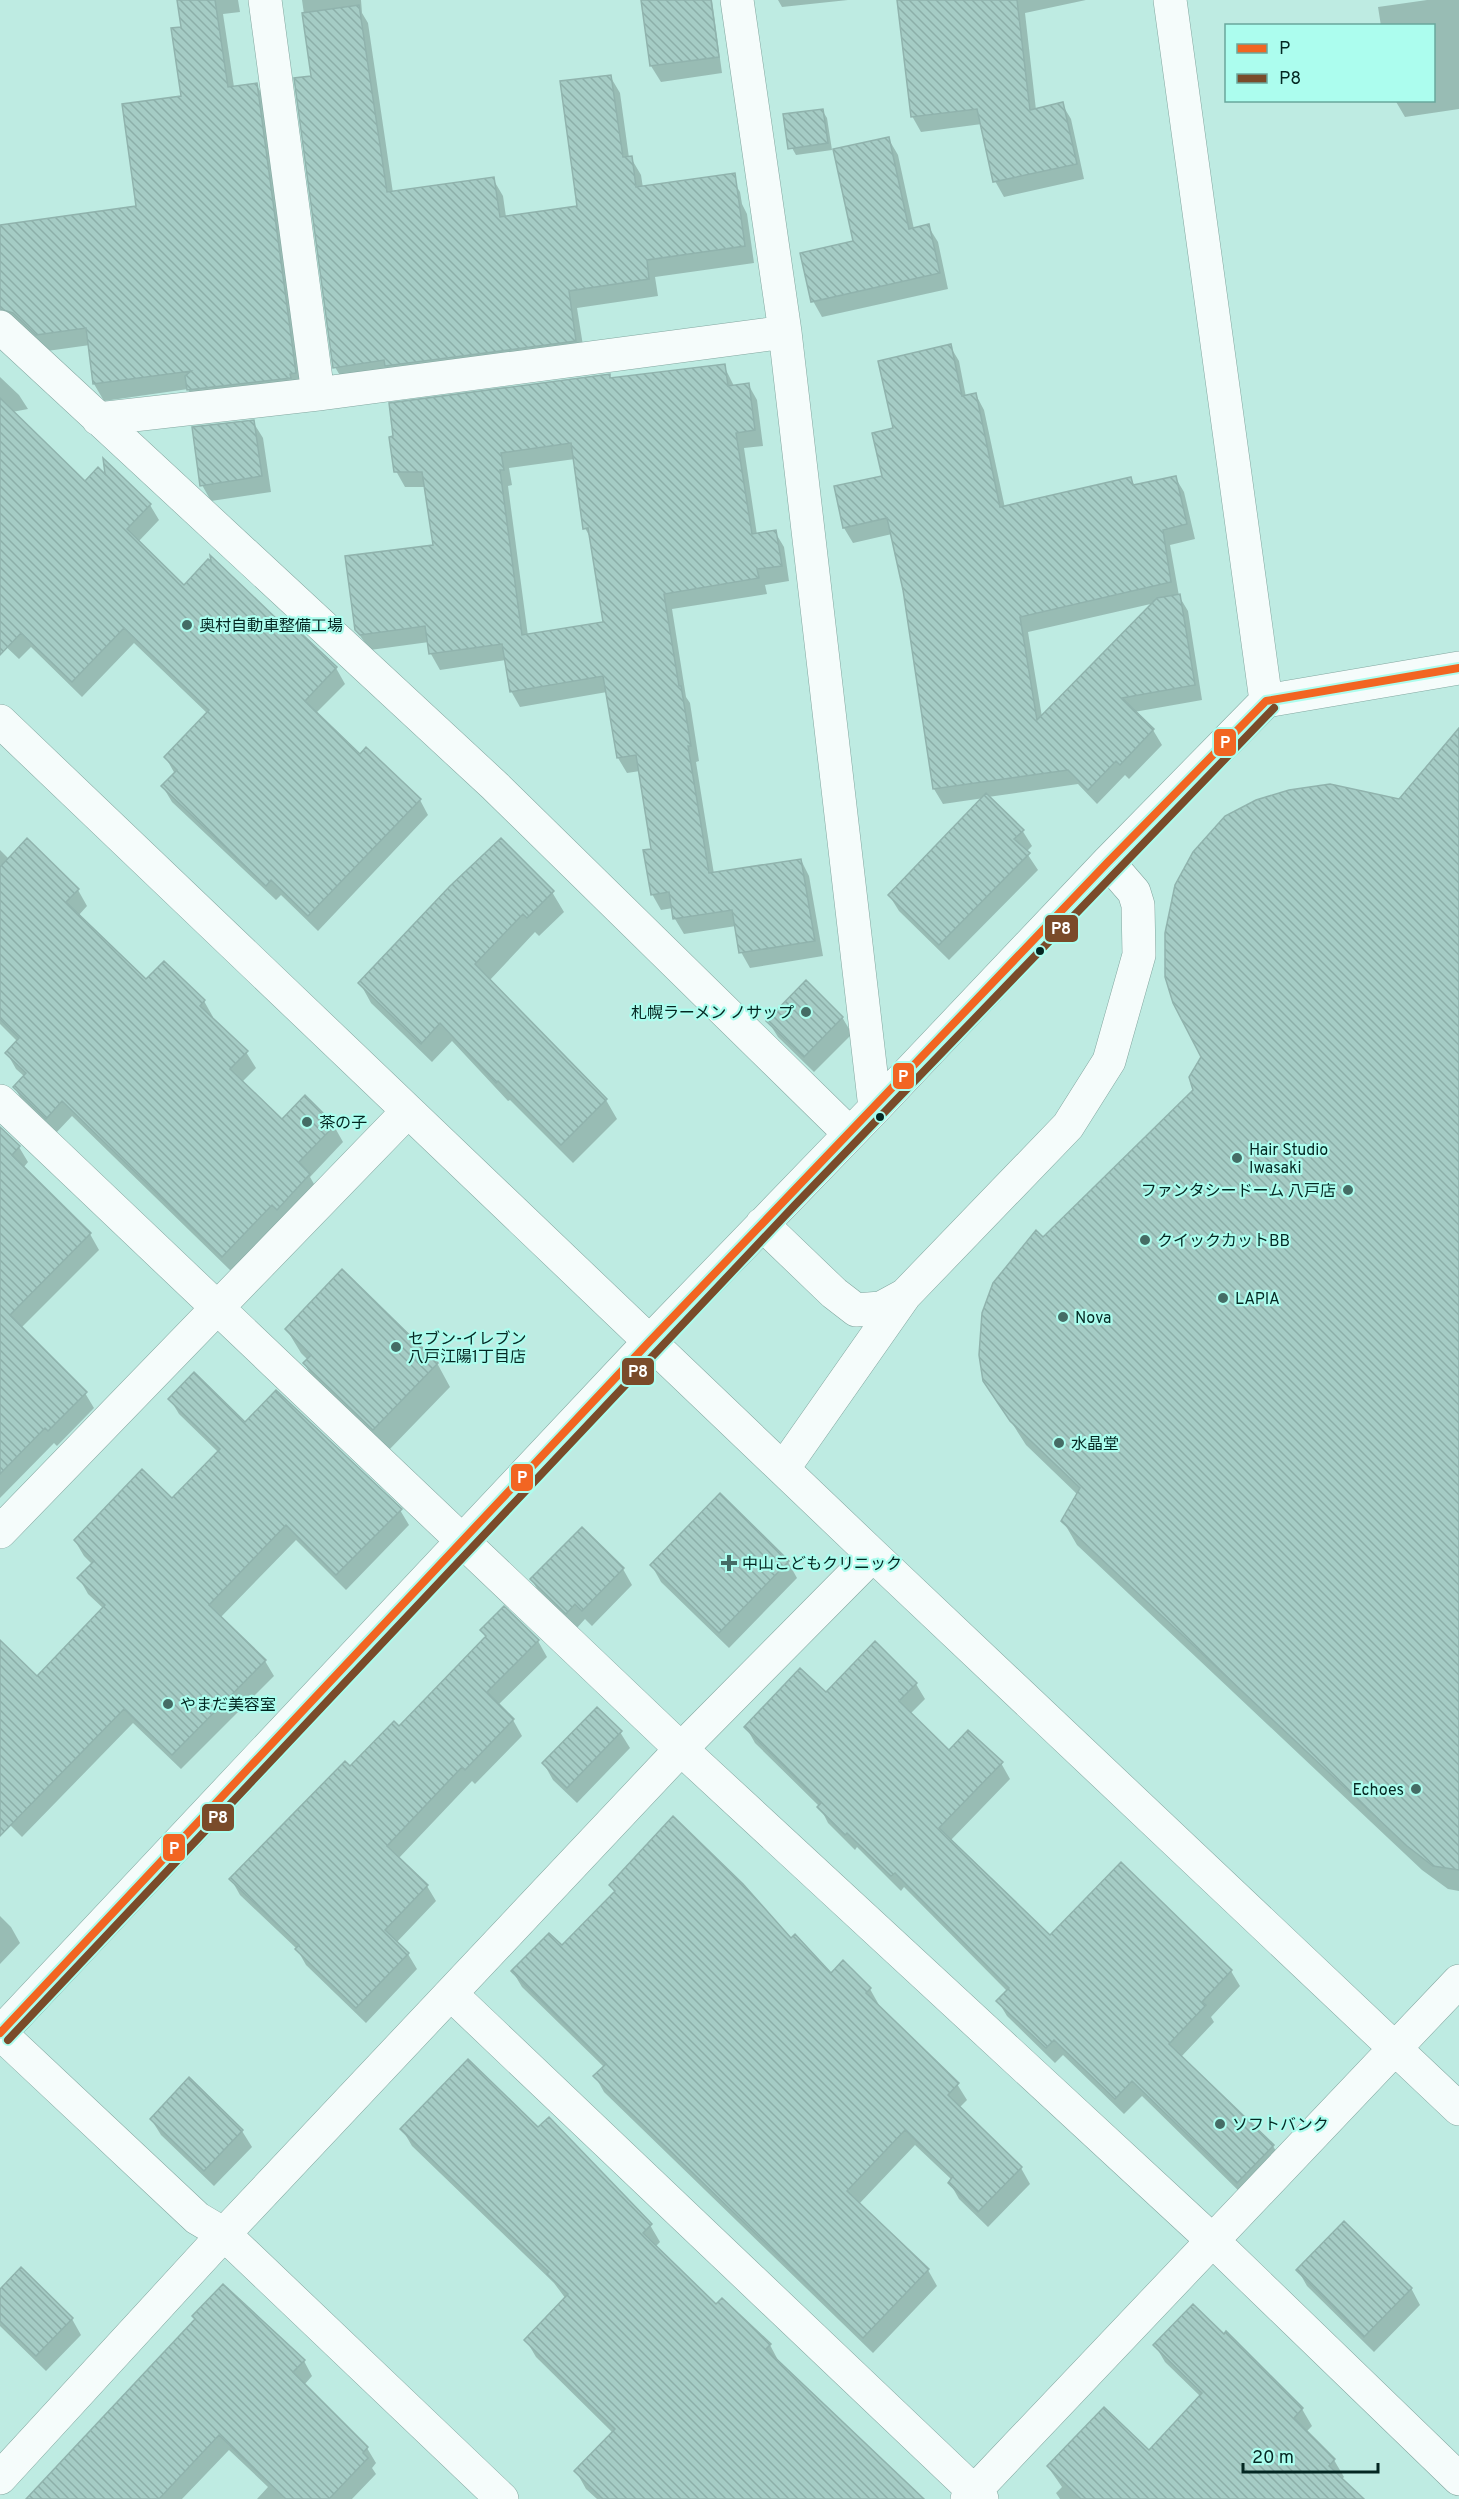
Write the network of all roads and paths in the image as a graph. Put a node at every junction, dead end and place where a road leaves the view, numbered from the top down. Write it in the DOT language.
graph roads {
  1 [pos="265,0"];
  2 [pos="737,0"];
  3 [pos="1170,0"];
  4 [pos="0,327"];
  5 [pos="785,332"];
  6 [pos="318,394"];
  7 [pos="98,419"];
  8 [pos="1459,668"];
  9 [pos="1266,701"];
  10 [pos="0,721"];
  11 [pos="1108,862"];
  12 [pos="0,1101"];
  13 [pos="874,1108"];
  14 [pos="408,1111"];
  15 [pos="849,1133"];
  16 [pos="762,1224"];
  17 [pos="905,1295"];
  18 [pos="217,1306"];
  19 [pos="650,1341"];
  20 [pos="783,1469"];
  21 [pos="0,1532"];
  22 [pos="462,1541"];
  23 [pos="873,1555"];
  24 [pos="681,1749"];
  25 [pos="1459,1981"];
  26 [pos="451,1994"];
  27 [pos="0,2033"];
  28 [pos="1397,2049"];
  29 [pos="1459,2109"];
  30 [pos="224,2234"];
  31 [pos="1213,2241"];
  32 [pos="0,2478"];
  33 [pos="1459,2479"];
  34 [pos="974,2497"];
  35 [pos="502,2499"];
  1 -- 6 [label="street"];
  2 -- 5 [label="street"];
  3 -- 9 [label="street"];
  4 -- 7 [label="street"];
  5 -- 6 [label="street"];
  5 -- 13 [label="street"];
  6 -- 7 [label="street"];
  7 -- 15 [label="street"];
  8 -- 9 [label="street"];
  9 -- 11 [label="street"];
  10 -- 14 [label="street"];
  11 -- 13 [label="street"];
  11 -- 17 [label="street"];
  12 -- 18 [label="street"];
  13 -- 15 [label="street"];
  14 -- 18 [label="street"];
  14 -- 19 [label="street"];
  15 -- 16 [label="street"];
  16 -- 17 [label="street"];
  16 -- 19 [label="street"];
  17 -- 20 [label="street"];
  18 -- 21 [label="street"];
  18 -- 22 [label="street"];
  19 -- 20 [label="street"];
  19 -- 22 [label="street"];
  20 -- 23 [label="street"];
  22 -- 24 [label="street"];
  22 -- 27 [label="street"];
  23 -- 24 [label="street"];
  23 -- 28 [label="street"];
  24 -- 26 [label="street"];
  24 -- 31 [label="street"];
  25 -- 28 [label="street"];
  26 -- 30 [label="street"];
  26 -- 34 [label="street"];
  27 -- 30 [label="street"];
  28 -- 29 [label="street"];
  28 -- 31 [label="street"];
  30 -- 32 [label="street"];
  30 -- 35 [label="street"];
  31 -- 33 [label="street"];
  31 -- 34 [label="street"];
}
